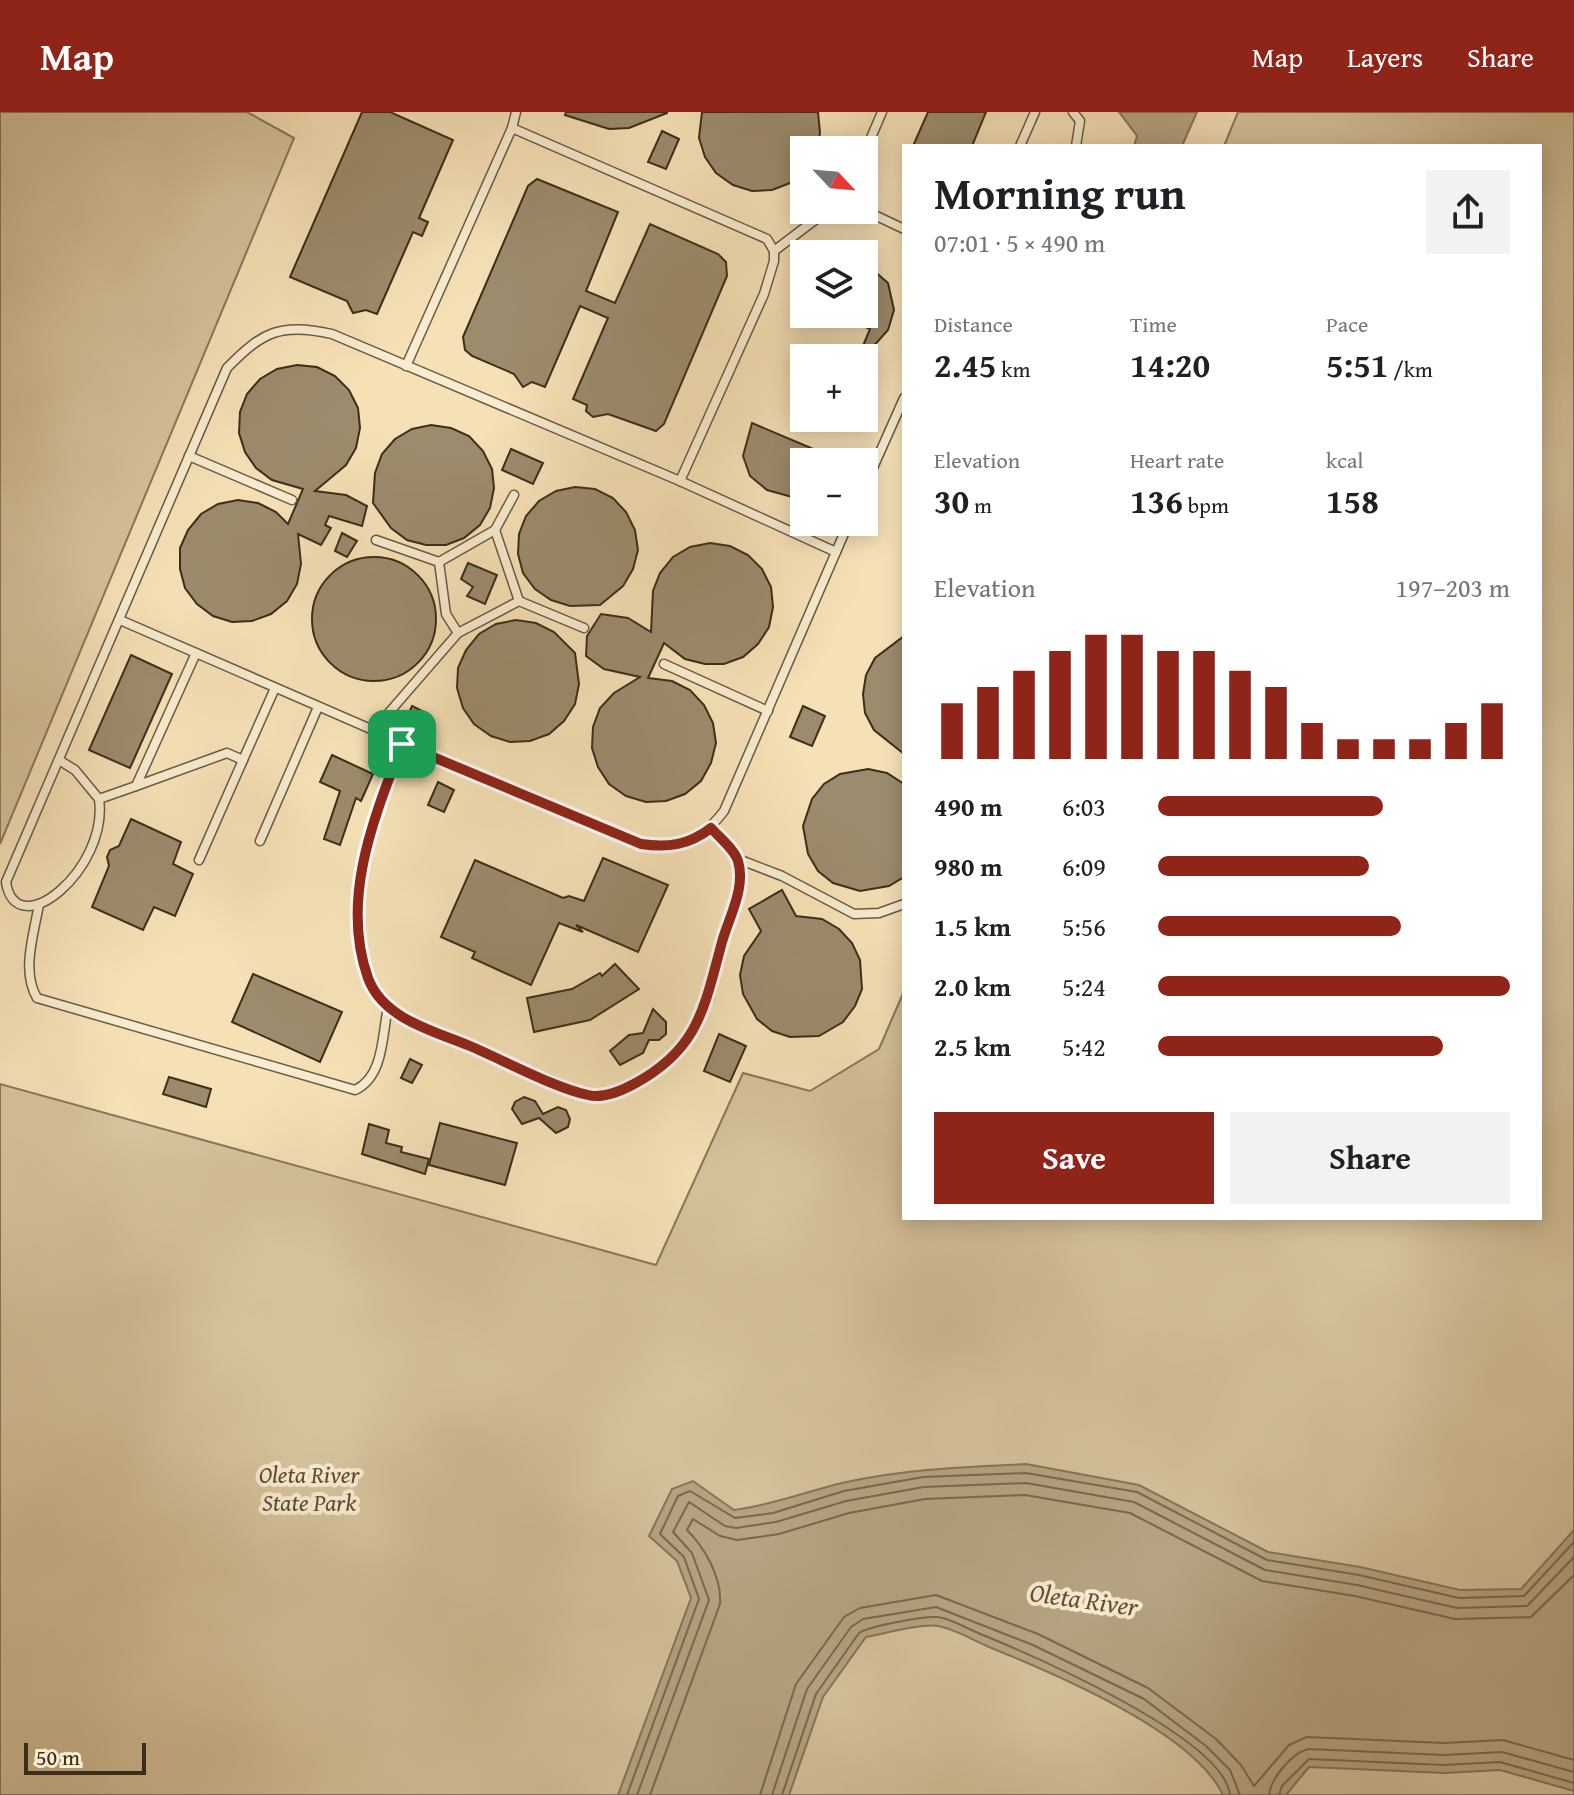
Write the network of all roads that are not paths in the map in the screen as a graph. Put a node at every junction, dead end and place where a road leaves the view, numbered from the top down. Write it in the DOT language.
graph roads {
  1 [pos="516,112"];
  2 [pos="882,112"];
  3 [pos="1035,112"];
  4 [pos="1073,112"];
  5 [pos="512,128"];
  6 [pos="872,136"];
  7 [pos="1021,144"];
  8 [pos="1076,144"];
  9 [pos="878,217"];
  10 [pos="810,224"];
  11 [pos="902,228"];
  12 [pos="774,251"];
  13 [pos="406,366"];
  14 [pos="902,402"];
  15 [pos="189,456"];
  16 [pos="878,456"];
  17 [pos="680,481"];
  18 [pos="514,495"];
  19 [pos="292,500"];
  20 [pos="495,530"];
  21 [pos="843,536"];
  22 [pos="376,540"];
  23 [pos="836,552"];
  24 [pos="439,562"];
  25 [pos="519,601"];
  26 [pos="120,620"];
  27 [pos="584,628"];
  28 [pos="458,633"];
  29 [pos="196,653"];
  30 [pos="664,664"];
  31 [pos="275,688"];
  32 [pos="318,707"];
  33 [pos="768,711"];
  34 [pos="373,731"];
  35 [pos="402,744"];
  36 [pos="59,760"];
  37 [pos="243,760"];
  38 [pos="136,786"];
  39 [pos="99,799"];
  40 [pos="711,828"];
  41 [pos="260,841"];
  42 [pos="738,859"];
  43 [pos="199,860"];
  44 [pos="3,883"];
  45 [pos="39,904"];
  46 [pos="902,905"];
  47 [pos="388,1007"];
  1 -- 5 [label="lane"];
  2 -- 6 [label="lane"];
  3 -- 7 [label="lane"];
  4 -- 8 [label="lane"];
  5 -- 12 [label="lane"];
  5 -- 13 [label="lane"];
  9 -- 11 [label="lane"];
  10 -- 12 [label="lane"];
  12 -- 17 [label="lane"];
  13 -- 15 [label="lane"];
  13 -- 17 [label="lane"];
  14 -- 16 [label="lane"];
  15 -- 19 [label="lane"];
  15 -- 26 [label="lane"];
  17 -- 23 [label="lane"];
  18 -- 20 [label="lane"];
  20 -- 24 [label="lane"];
  20 -- 25 [label="lane"];
  21 -- 23 [label="lane"];
  22 -- 24 [label="lane"];
  23 -- 33 [label="lane"];
  24 -- 28 [label="lane"];
  25 -- 27 [label="lane"];
  25 -- 28 [label="lane"];
  26 -- 29 [label="lane"];
  26 -- 36 [label="lane"];
  28 -- 34 [label="lane"];
  29 -- 31 [label="lane"];
  29 -- 38 [label="lane"];
  30 -- 33 [label="lane"];
  31 -- 32 [label="lane"];
  31 -- 37 [label="lane"];
  32 -- 34 [label="lane"];
  32 -- 41 [label="lane"];
  33 -- 40 [label="lane"];
  34 -- 35 [label="lane"];
  35 -- 40 [label="lane"];
  35 -- 47 [label="lane"];
  36 -- 39 [label="lane"];
  36 -- 44 [label="lane"];
  37 -- 38 [label="lane"];
  37 -- 43 [label="lane"];
  38 -- 39 [label="lane"];
  39 -- 45 [label="lane"];
  40 -- 42 [label="lane"];
  42 -- 46 [label="lane"];
  42 -- 47 [label="lane"];
  44 -- 45 [label="lane"];
  45 -- 47 [label="lane"];
}
